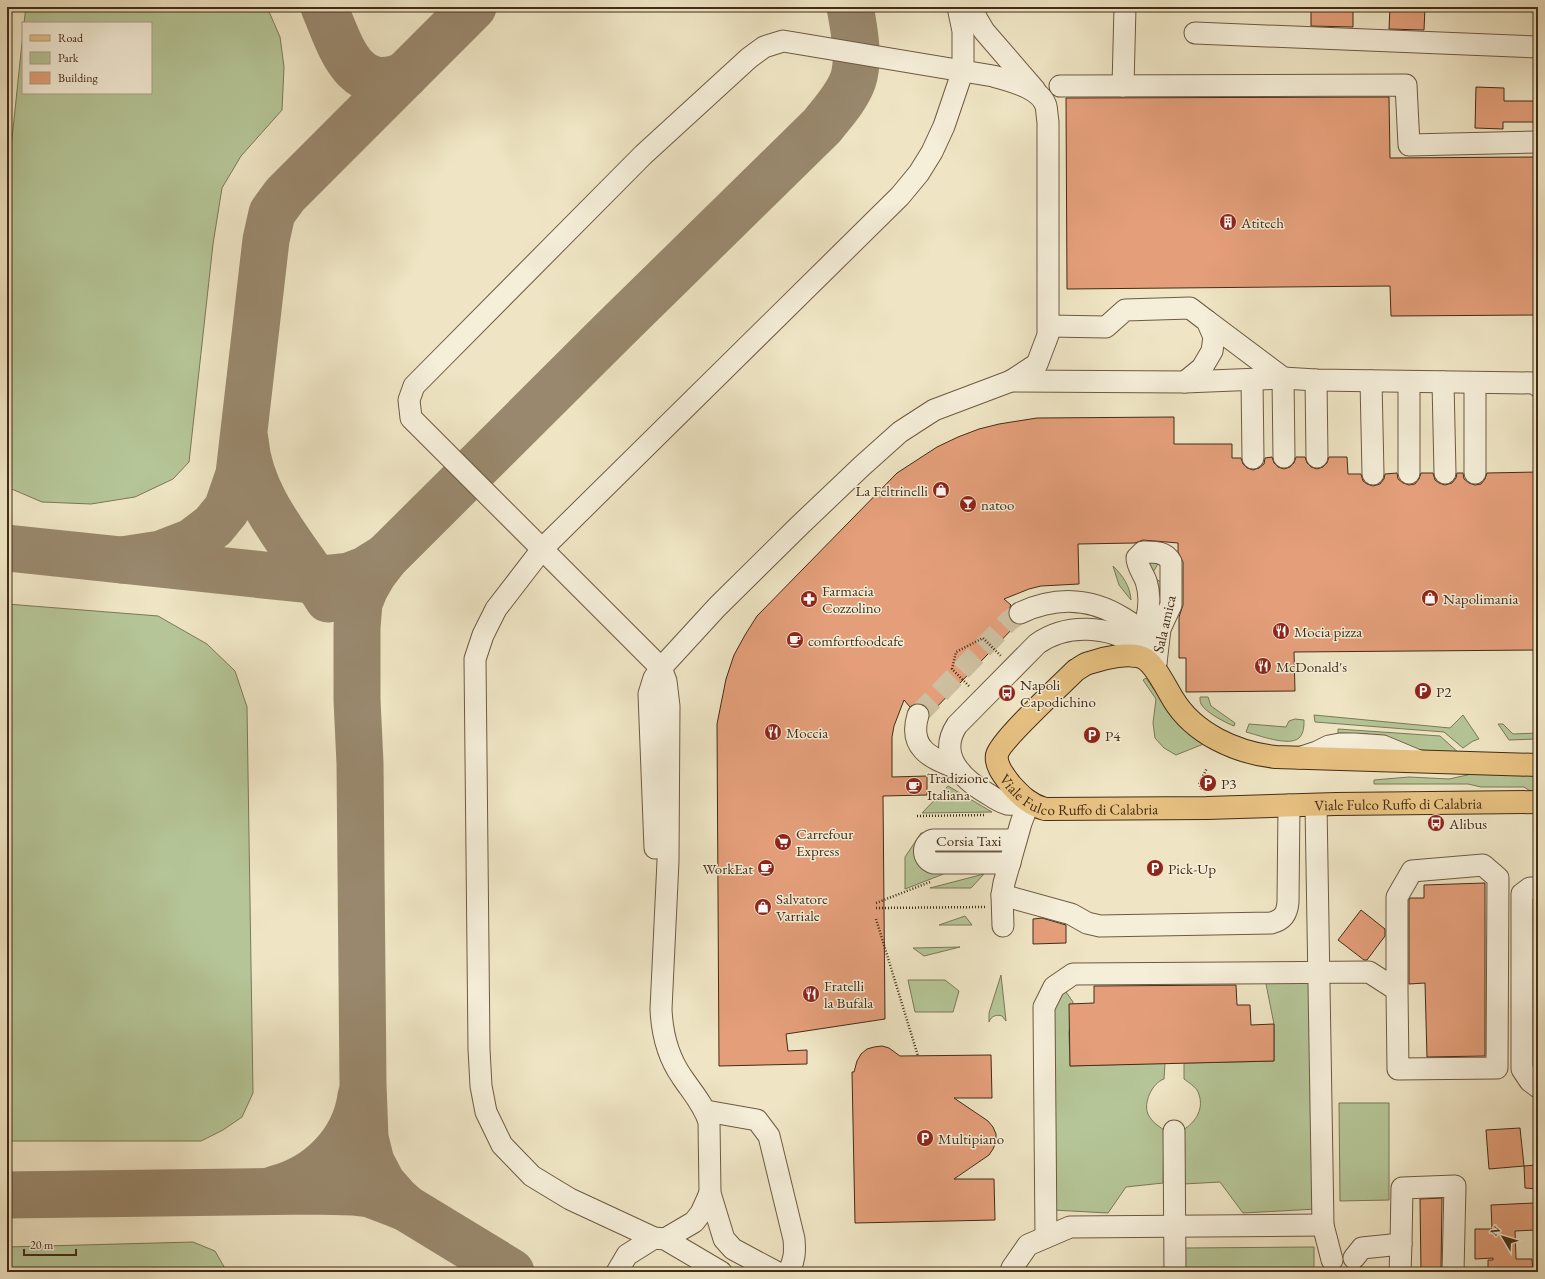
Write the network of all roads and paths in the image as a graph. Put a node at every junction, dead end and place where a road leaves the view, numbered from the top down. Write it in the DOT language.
graph roads {
  1 [pos="958,7"];
  2 [pos="970,7"];
  3 [pos="1125,7"];
  4 [pos="1196,33"];
  5 [pos="1538,46"];
  6 [pos="963,70"];
  7 [pos="1060,86"];
  8 [pos="1123,86"];
  9 [pos="1038,94"];
  10 [pos="1538,142"];
  11 [pos="1207,321"];
  12 [pos="1049,326"];
  13 [pos="1283,378"];
  14 [pos="1252,380"];
  15 [pos="1316,380"];
  16 [pos="1371,381"];
  17 [pos="1011,382"];
  18 [pos="1185,382"];
  19 [pos="1409,382"];
  20 [pos="1443,382"];
  21 [pos="1475,383"];
  22 [pos="1538,386"];
  23 [pos="1284,457"];
  24 [pos="1318,457"];
  25 [pos="1253,458"];
  26 [pos="1409,473"];
  27 [pos="1445,473"];
  28 [pos="1475,473"];
  29 [pos="1373,474"];
  30 [pos="543,548"];
  31 [pos="1070,602"];
  32 [pos="1020,613"];
  33 [pos="1046,638"];
  34 [pos="1138,645"];
  35 [pos="1001,656"];
  36 [pos="661,668"];
  37 [pos="1156,668"];
  38 [pos="970,688"];
  39 [pos="918,715"];
  40 [pos="1538,765"];
  41 [pos="957,768"];
  42 [pos="1206,768"];
  43 [pos="1203,791"];
  44 [pos="1029,802"];
  45 [pos="1538,802"];
  46 [pos="1289,805"];
  47 [pos="1316,805"];
  48 [pos="987,815"];
  49 [pos="917,816"];
  50 [pos="1016,840"];
  51 [pos="1010,863"];
  52 [pos="1538,888"];
  53 [pos="995,901"];
  54 [pos="876,908"];
  55 [pos="876,919"];
  56 [pos="1003,926"];
  57 [pos="1396,941"];
  58 [pos="1319,972"];
  59 [pos="1369,972"];
  60 [pos="1396,990"];
  61 [pos="918,1056"];
  62 [pos="1538,1086"];
  63 [pos="706,1112"];
  64 [pos="1174,1132"];
  65 [pos="710,1193"];
  66 [pos="1322,1224"];
  67 [pos="1175,1226"];
  68 [pos="1046,1237"];
  69 [pos="660,1239"];
  70 [pos="1401,1244"];
  71 [pos="1357,1265"];
  72 [pos="1330,1266"];
  73 [pos="617,1272"];
  74 [pos="721,1272"];
  75 [pos="776,1272"];
  76 [pos="788,1272"];
  77 [pos="1012,1272"];
  78 [pos="1175,1272"];
  79 [pos="1400,1272"];
  80 [pos="1453,1272"];
  1 -- 6 [label="lane"];
  2 -- 9 [label="lane"];
  3 -- 8 [label="lane"];
  4 -- 5 [label="lane"];
  6 -- 9 [label="lane"];
  6 -- 30 [label="lane"];
  6 -- 30 [label="lane"];
  7 -- 8 [label="lane"];
  8 -- 10 [label="lane"];
  9 -- 12 [label="lane"];
  11 -- 12 [label="lane"];
  11 -- 13 [label="lane"];
  11 -- 18 [label="lane"];
  12 -- 17 [label="lane"];
  13 -- 14 [label="lane"];
  13 -- 15 [label="lane"];
  13 -- 23 [label="lane"];
  14 -- 18 [label="lane"];
  14 -- 25 [label="lane"];
  15 -- 16 [label="lane"];
  15 -- 24 [label="lane"];
  16 -- 19 [label="lane"];
  16 -- 29 [label="lane"];
  17 -- 18 [label="lane"];
  17 -- 36 [label="lane"];
  19 -- 20 [label="lane"];
  19 -- 26 [label="lane"];
  20 -- 21 [label="lane"];
  20 -- 27 [label="lane"];
  21 -- 22 [label="lane"];
  21 -- 28 [label="lane"];
  30 -- 36 [label="lane"];
  30 -- 69 [label="lane"];
  31 -- 32 [label="lane"];
  31 -- 33 [label="lane"];
  31 -- 34 [label="lane"];
  33 -- 34 [label="lane"];
  33 -- 41 [label="lane"];
  34 -- 37 [label="main road, Viale Fulco Ruffo di Calabria"];
  34 -- 37 [label="lane, Sala amica"];
  34 -- 44 [label="main road, Viale Fulco Ruffo di Calabria"];
  35 -- 38 [label="path"];
  36 -- 63 [label="lane"];
  37 -- 40 [label="main road, Viale Fulco Ruffo di Calabria"];
  39 -- 41 [label="lane"];
  41 -- 44 [label="lane"];
  42 -- 43 [label="path"];
  44 -- 46 [label="main road, Viale Fulco Ruffo di Calabria"];
  44 -- 50 [label="lane"];
  45 -- 47 [label="main road, Viale Fulco Ruffo di Calabria"];
  46 -- 47 [label="main road, Viale Fulco Ruffo di Calabria"];
  46 -- 53 [label="lane"];
  47 -- 58 [label="lane"];
  48 -- 49 [label="path"];
  50 -- 51 [label="lane"];
  50 -- 51 [label="lane, Corsia Taxi"];
  51 -- 53 [label="lane"];
  52 -- 62 [label="lane"];
  53 -- 54 [label="path"];
  53 -- 56 [label="lane"];
  55 -- 61 [label="path"];
  57 -- 59 [label="lane"];
  57 -- 60 [label="lane"];
  57 -- 60 [label="lane"];
  58 -- 59 [label="lane"];
  58 -- 66 [label="lane"];
  58 -- 68 [label="lane"];
  59 -- 60 [label="lane"];
  63 -- 65 [label="lane"];
  63 -- 76 [label="lane"];
  64 -- 67 [label="lane"];
  65 -- 69 [label="lane"];
  65 -- 75 [label="lane"];
  66 -- 67 [label="lane"];
  66 -- 72 [label="lane"];
  67 -- 68 [label="lane"];
  67 -- 78 [label="lane"];
  68 -- 77 [label="lane"];
  69 -- 73 [label="lane"];
  69 -- 74 [label="lane"];
  70 -- 71 [label="lane"];
  70 -- 79 [label="lane"];
  70 -- 80 [label="lane"];
  71 -- 72 [label="lane"];
}
